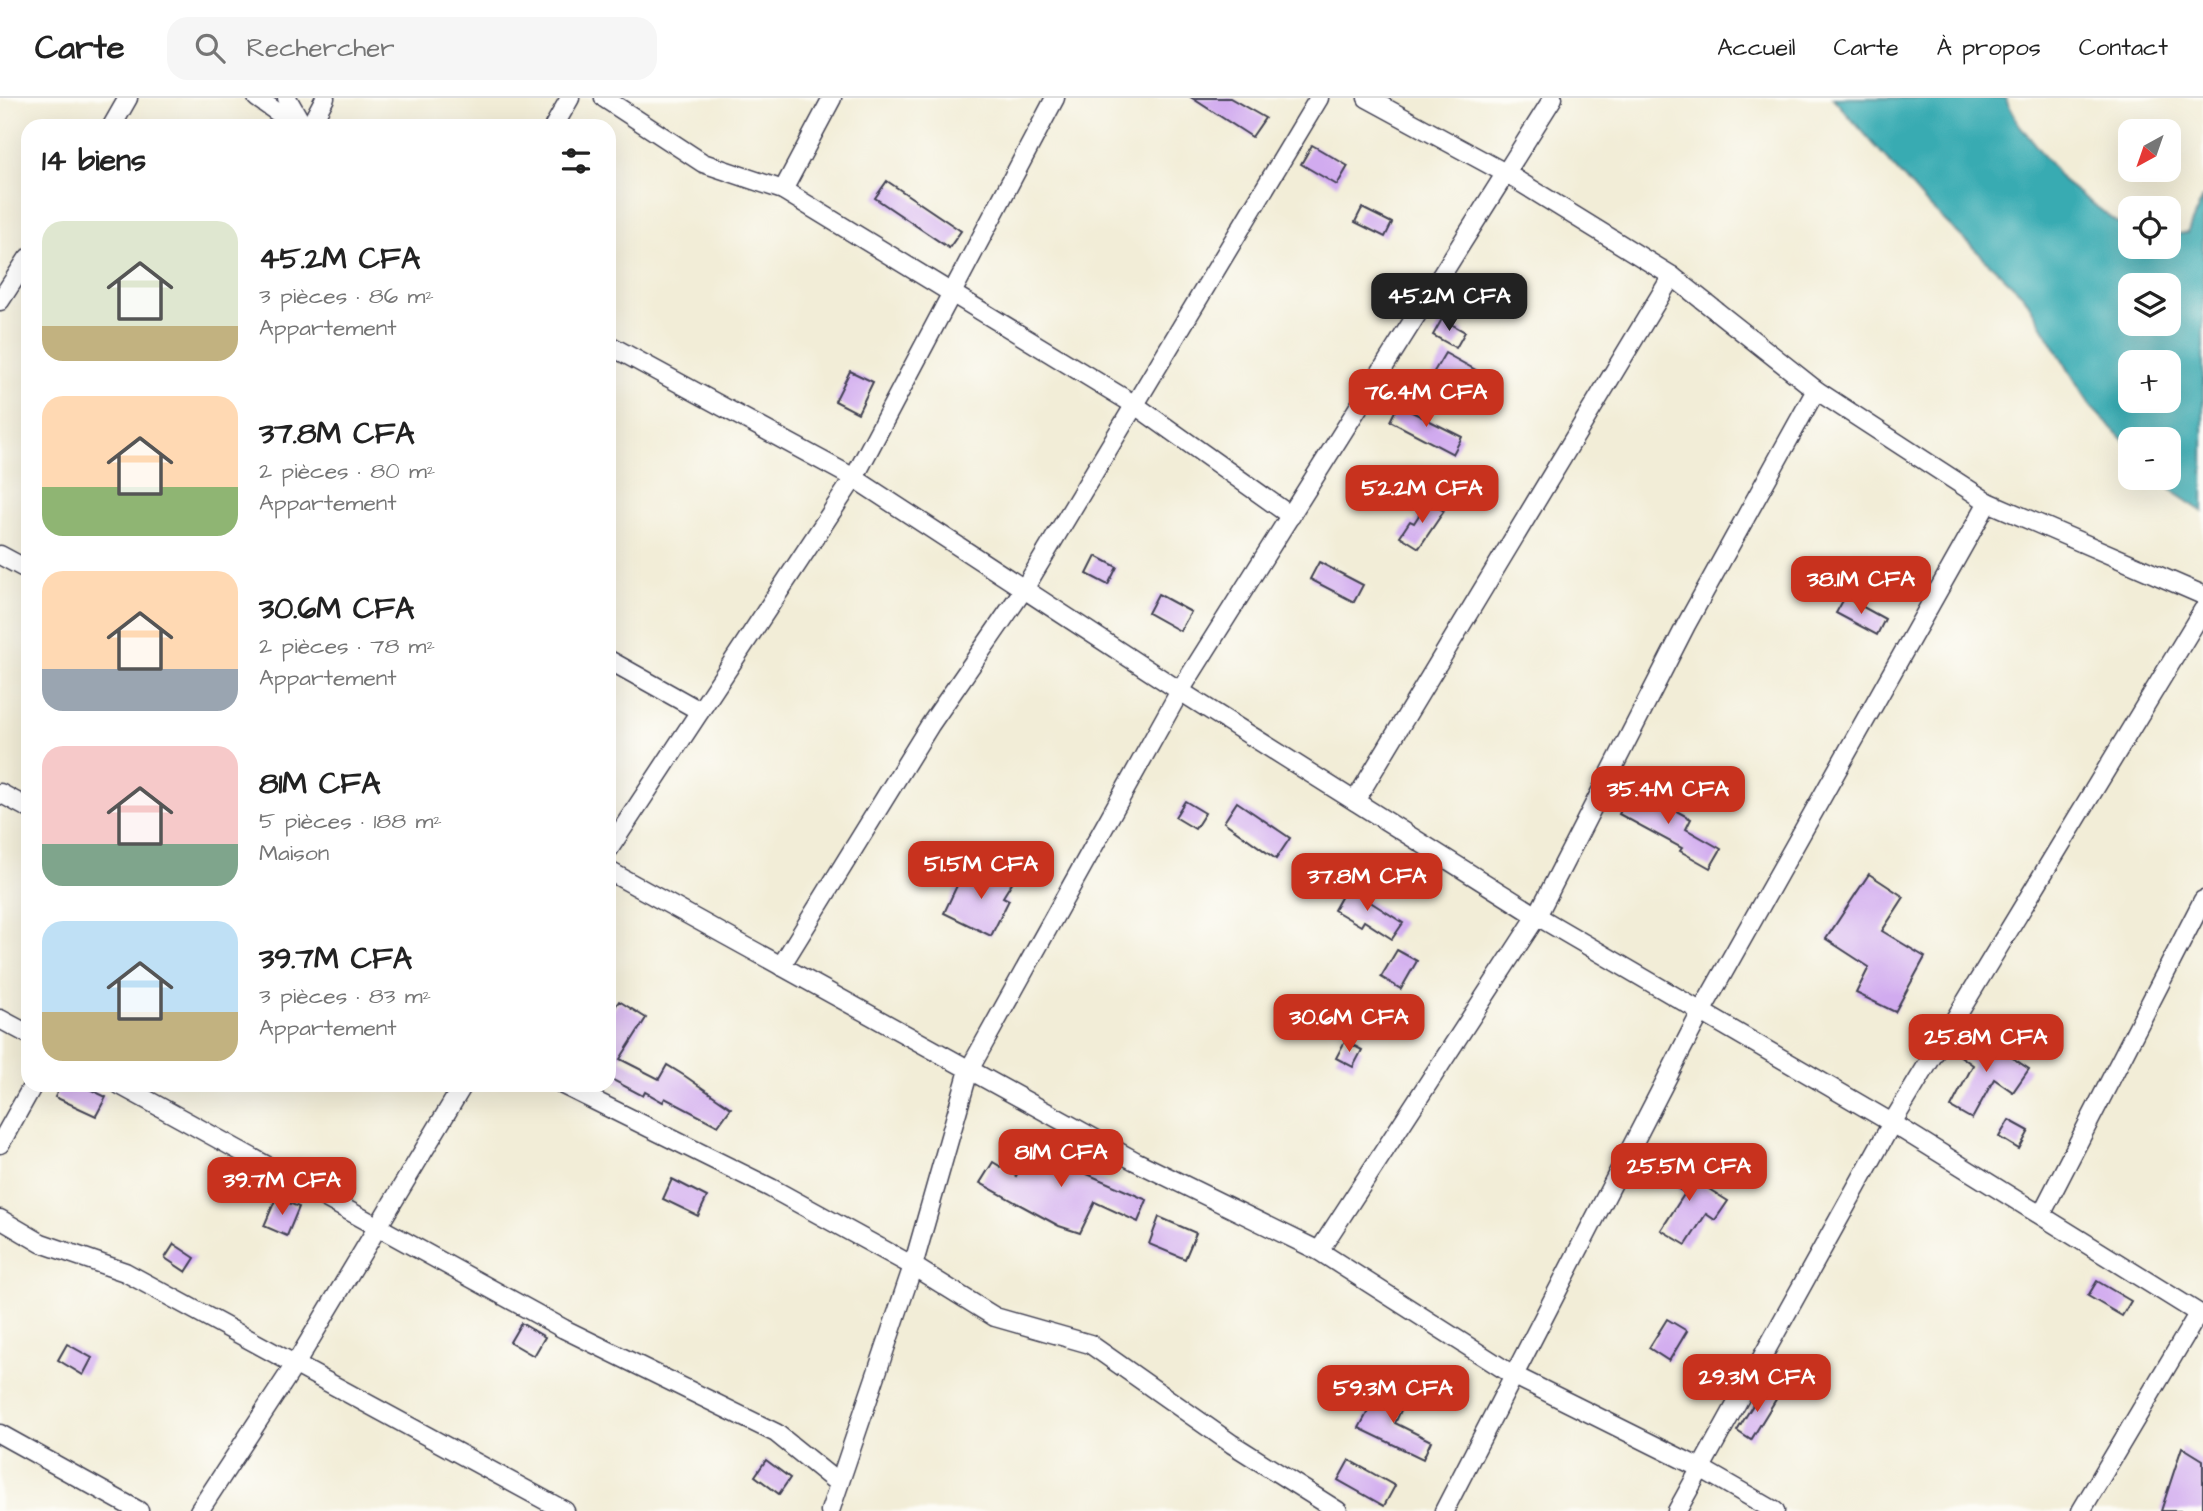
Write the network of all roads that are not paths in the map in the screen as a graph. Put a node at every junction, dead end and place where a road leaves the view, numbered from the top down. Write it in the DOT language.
graph roads {
  1 [pos="128,98"];
  2 [pos="257,98"];
  3 [pos="287,98"];
  4 [pos="325,98"];
  5 [pos="570,98"];
  6 [pos="604,98"];
  7 [pos="832,98"];
  8 [pos="1055,98"];
  9 [pos="1319,98"];
  10 [pos="1367,98"];
  11 [pos="1553,98"];
  12 [pos="116,119"];
  13 [pos="287,119"];
  14 [pos="299,119"];
  15 [pos="314,119"];
  16 [pos="558,119"];
  17 [pos="1507,174"];
  18 [pos="783,190"];
  19 [pos="21,269"];
  20 [pos="1672,276"];
  21 [pos="951,294"];
  22 [pos="0,301"];
  23 [pos="616,349"];
  24 [pos="1816,390"];
  25 [pos="1135,405"];
  26 [pos="854,478"];
  27 [pos="1989,502"];
  28 [pos="1290,516"];
  29 [pos="0,555"];
  30 [pos="21,566"];
  31 [pos="1024,589"];
  32 [pos="2203,595"];
  33 [pos="2203,610"];
  34 [pos="616,664"];
  35 [pos="1180,691"];
  36 [pos="700,711"];
  37 [pos="0,793"];
  38 [pos="1355,801"];
  39 [pos="21,804"];
  40 [pos="616,838"];
  41 [pos="616,875"];
  42 [pos="2203,900"];
  43 [pos="1537,916"];
  44 [pos="781,966"];
  45 [pos="1702,1013"];
  46 [pos="0,1019"];
  47 [pos="21,1030"];
  48 [pos="969,1070"];
  49 [pos="29,1092"];
  50 [pos="133,1092"];
  51 [pos="459,1092"];
  52 [pos="578,1092"];
  53 [pos="1892,1123"];
  54 [pos="0,1144"];
  55 [pos="2041,1215"];
  56 [pos="0,1219"];
  57 [pos="378,1227"];
  58 [pos="1319,1251"];
  59 [pos="913,1266"];
  60 [pos="2201,1315"];
  61 [pos="296,1363"];
  62 [pos="1513,1376"];
  63 [pos="0,1434"];
  64 [pos="1702,1469"];
  65 [pos="839,1484"];
  66 [pos="139,1511"];
  67 [pos="199,1511"];
  68 [pos="565,1511"];
  69 [pos="830,1511"];
  70 [pos="1338,1511"];
  71 [pos="1444,1511"];
  72 [pos="1677,1511"];
  73 [pos="1775,1511"];
  74 [pos="2081,1511"];
  1 -- 12 [label="street"];
  2 -- 13 [label="street"];
  3 -- 14 [label="street"];
  4 -- 15 [label="street"];
  5 -- 16 [label="street"];
  6 -- 18 [label="street"];
  7 -- 18 [label="street"];
  8 -- 21 [label="street"];
  9 -- 25 [label="street"];
  10 -- 17 [label="street"];
  11 -- 17 [label="street"];
  17 -- 20 [label="street"];
  17 -- 28 [label="street"];
  18 -- 21 [label="street"];
  19 -- 22 [label="street"];
  20 -- 24 [label="street"];
  20 -- 38 [label="street"];
  21 -- 25 [label="street"];
  21 -- 26 [label="street"];
  23 -- 26 [label="street"];
  24 -- 27 [label="street"];
  24 -- 43 [label="street"];
  25 -- 28 [label="street"];
  25 -- 31 [label="street"];
  26 -- 31 [label="street"];
  26 -- 36 [label="street"];
  27 -- 32 [label="street"];
  27 -- 45 [label="street"];
  28 -- 35 [label="street"];
  29 -- 30 [label="street"];
  31 -- 35 [label="street"];
  31 -- 44 [label="street"];
  33 -- 53 [label="street"];
  34 -- 36 [label="street"];
  35 -- 38 [label="street"];
  35 -- 48 [label="street"];
  36 -- 40 [label="street"];
  37 -- 39 [label="street"];
  38 -- 43 [label="street"];
  41 -- 44 [label="street"];
  42 -- 55 [label="street"];
  43 -- 45 [label="street"];
  43 -- 58 [label="street"];
  44 -- 48 [label="street"];
  45 -- 53 [label="street"];
  45 -- 62 [label="street"];
  46 -- 47 [label="street"];
  48 -- 58 [label="street"];
  48 -- 59 [label="street"];
  49 -- 54 [label="street"];
  50 -- 57 [label="street"];
  51 -- 57 [label="street"];
  52 -- 59 [label="street"];
  53 -- 55 [label="street"];
  53 -- 64 [label="street"];
  55 -- 60 [label="street"];
  56 -- 61 [label="street"];
  57 -- 61 [label="street"];
  57 -- 65 [label="street"];
  58 -- 62 [label="street"];
  59 -- 65 [label="street"];
  59 -- 70 [label="street"];
  60 -- 74 [label="street"];
  61 -- 67 [label="street"];
  61 -- 68 [label="street"];
  62 -- 64 [label="street"];
  62 -- 71 [label="street"];
  63 -- 66 [label="street"];
  64 -- 72 [label="street"];
  64 -- 73 [label="street"];
  65 -- 69 [label="street"];
}
